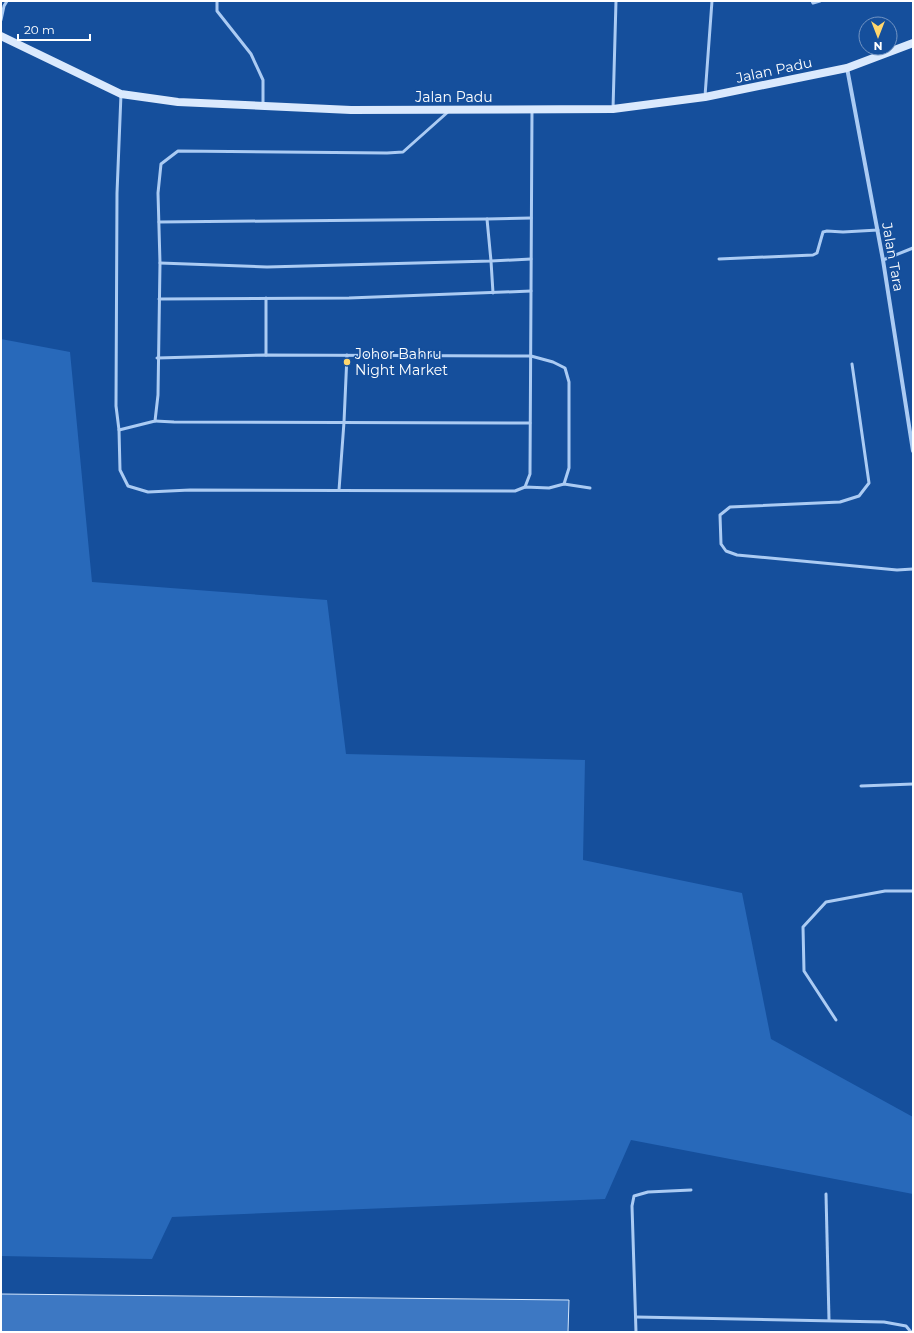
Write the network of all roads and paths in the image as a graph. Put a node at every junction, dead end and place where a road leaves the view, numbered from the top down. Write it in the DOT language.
graph roads {
  1 [pos="7,1"];
  2 [pos="217,1"];
  3 [pos="616,1"];
  4 [pos="712,1"];
  5 [pos="812,1"];
  6 [pos="820,1"];
  7 [pos="1,20"];
  8 [pos="1,36"];
  9 [pos="913,43"];
  10 [pos="847,68"];
  11 [pos="121,94"];
  12 [pos="705,97"];
  13 [pos="263,106"];
  14 [pos="613,109"];
  15 [pos="451,110"];
  16 [pos="532,110"];
  17 [pos="531,218"];
  18 [pos="487,219"];
  19 [pos="159,222"];
  20 [pos="878,230"];
  21 [pos="913,248"];
  22 [pos="531,259"];
  23 [pos="719,259"];
  24 [pos="883,260"];
  25 [pos="491,261"];
  26 [pos="160,263"];
  27 [pos="531,291"];
  28 [pos="493,293"];
  29 [pos="266,298"];
  30 [pos="159,299"];
  31 [pos="266,355"];
  32 [pos="348,355"];
  33 [pos="531,356"];
  34 [pos="157,358"];
  35 [pos="852,364"];
  36 [pos="155,421"];
  37 [pos="344,422"];
  38 [pos="530,423"];
  39 [pos="119,430"];
  40 [pos="913,451"];
  41 [pos="564,484"];
  42 [pos="525,487"];
  43 [pos="590,488"];
  44 [pos="339,490"];
  45 [pos="913,569"];
  46 [pos="913,784"];
  47 [pos="861,786"];
  48 [pos="913,890"];
  49 [pos="836,1020"];
  50 [pos="691,1190"];
  51 [pos="826,1194"];
  52 [pos="636,1317"];
  53 [pos="829,1320"];
  54 [pos="636,1332"];
  55 [pos="911,1332"];
  1 -- 7 [label="lane"];
  2 -- 13 [label="lane"];
  3 -- 14 [label="lane"];
  4 -- 12 [label="lane"];
  5 -- 6 [label="lane"];
  8 -- 11 [label="street, Jalan Padu"];
  9 -- 10 [label="street, Jalan Padu"];
  10 -- 12 [label="street, Jalan Padu"];
  10 -- 20 [label="street, Jalan Tara"];
  11 -- 13 [label="street, Jalan Padu"];
  11 -- 39 [label="lane"];
  12 -- 14 [label="street, Jalan Padu"];
  13 -- 15 [label="street, Jalan Padu"];
  14 -- 16 [label="street, Jalan Padu"];
  15 -- 16 [label="street, Jalan Padu"];
  15 -- 19 [label="lane"];
  16 -- 17 [label="lane"];
  17 -- 18 [label="lane"];
  17 -- 22 [label="lane"];
  18 -- 19 [label="lane"];
  18 -- 25 [label="lane"];
  19 -- 26 [label="lane"];
  20 -- 23 [label="lane"];
  20 -- 24 [label="street, Jalan Tara"];
  21 -- 24 [label="lane"];
  22 -- 25 [label="lane"];
  22 -- 27 [label="lane"];
  24 -- 40 [label="street, Jalan Tara"];
  25 -- 26 [label="lane"];
  25 -- 28 [label="lane"];
  26 -- 30 [label="lane"];
  27 -- 28 [label="lane"];
  27 -- 33 [label="lane"];
  28 -- 29 [label="lane"];
  29 -- 30 [label="lane"];
  29 -- 31 [label="lane"];
  30 -- 34 [label="lane"];
  31 -- 32 [label="lane"];
  31 -- 34 [label="lane"];
  32 -- 33 [label="lane"];
  32 -- 37 [label="lane"];
  33 -- 38 [label="lane"];
  33 -- 41 [label="lane"];
  34 -- 36 [label="lane"];
  35 -- 45 [label="lane"];
  36 -- 37 [label="lane"];
  36 -- 39 [label="lane"];
  37 -- 38 [label="lane"];
  37 -- 44 [label="lane"];
  38 -- 42 [label="lane"];
  39 -- 44 [label="lane"];
  41 -- 42 [label="lane"];
  41 -- 43 [label="lane"];
  42 -- 44 [label="lane"];
  46 -- 47 [label="lane"];
  48 -- 49 [label="lane"];
  50 -- 52 [label="lane"];
  51 -- 53 [label="lane"];
  52 -- 53 [label="lane"];
  52 -- 54 [label="lane"];
  53 -- 55 [label="lane"];
}
